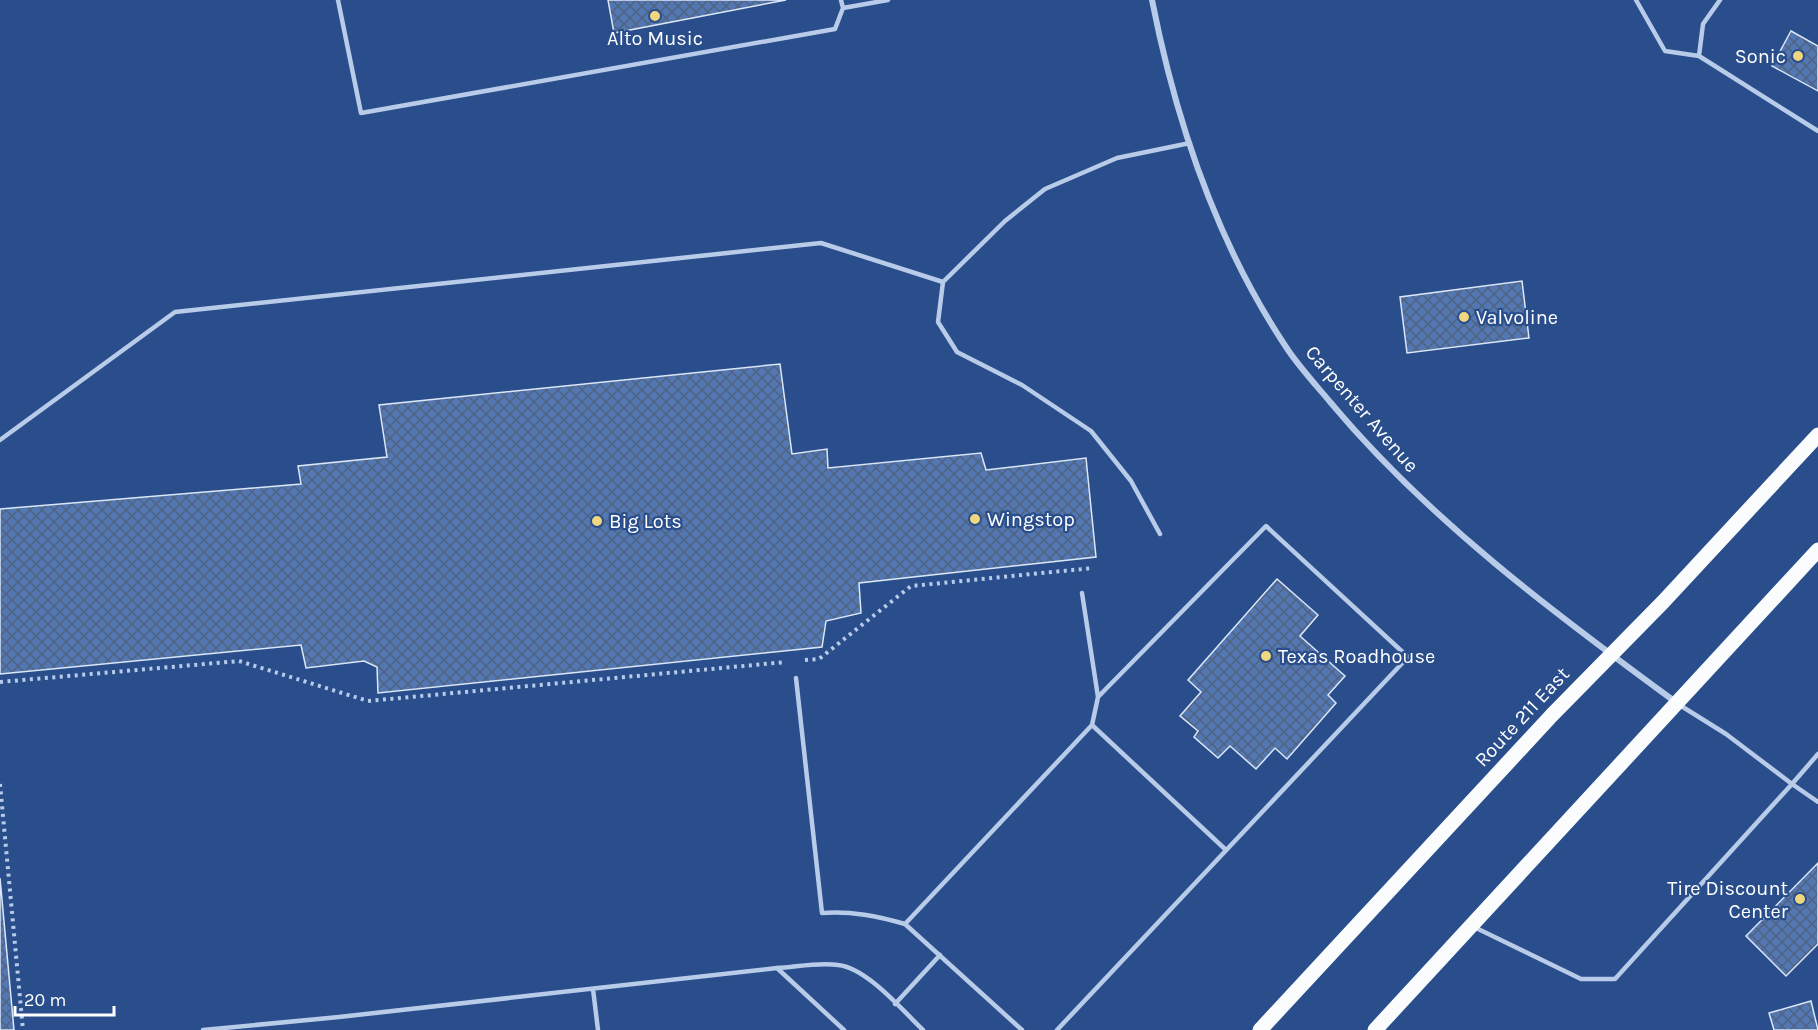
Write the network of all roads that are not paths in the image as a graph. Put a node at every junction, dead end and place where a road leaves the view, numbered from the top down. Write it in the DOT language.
graph roads {
  1 [pos="338,0"];
  2 [pos="842,0"];
  3 [pos="888,0"];
  4 [pos="1152,0"];
  5 [pos="1636,0"];
  6 [pos="1720,0"];
  7 [pos="843,8"];
  8 [pos="1699,56"];
  9 [pos="1818,131"];
  10 [pos="1190,143"];
  11 [pos="942,282"];
  12 [pos="1818,435"];
  13 [pos="0,440"];
  14 [pos="1160,534"];
  15 [pos="1817,552"];
  16 [pos="1082,593"];
  17 [pos="1610,655"];
  18 [pos="796,678"];
  19 [pos="1098,697"];
  20 [pos="1677,704"];
  21 [pos="1092,725"];
  22 [pos="1818,754"];
  23 [pos="1792,784"];
  24 [pos="1818,802"];
  25 [pos="1226,850"];
  26 [pos="905,924"];
  27 [pos="1471,926"];
  28 [pos="940,955"];
  29 [pos="777,968"];
  30 [pos="593,989"];
  31 [pos="895,1004"];
  32 [pos="203,1030"];
  33 [pos="598,1030"];
  34 [pos="844,1030"];
  35 [pos="923,1030"];
  36 [pos="1022,1030"];
  37 [pos="1057,1030"];
  38 [pos="1260,1030"];
  39 [pos="1375,1030"];
  1 -- 7 [label="lane"];
  2 -- 7 [label="lane"];
  3 -- 7 [label="lane"];
  4 -- 10 [label="street, Carpenter Avenue"];
  5 -- 8 [label="lane"];
  6 -- 8 [label="lane"];
  8 -- 9 [label="lane"];
  10 -- 11 [label="lane"];
  10 -- 17 [label="street, Carpenter Avenue"];
  11 -- 13 [label="lane"];
  11 -- 14 [label="lane"];
  12 -- 17 [label="main road, Route 211 East"];
  15 -- 20 [label="main road"];
  16 -- 19 [label="lane"];
  17 -- 20 [label="street, Carpenter Avenue"];
  17 -- 38 [label="main road, Route 211 East"];
  18 -- 26 [label="lane"];
  19 -- 21 [label="lane"];
  19 -- 25 [label="lane"];
  20 -- 23 [label="lane"];
  20 -- 27 [label="main road"];
  21 -- 25 [label="lane"];
  21 -- 26 [label="lane"];
  22 -- 23 [label="lane"];
  23 -- 24 [label="lane"];
  23 -- 27 [label="lane"];
  25 -- 37 [label="lane"];
  26 -- 28 [label="lane"];
  27 -- 39 [label="main road"];
  28 -- 31 [label="lane"];
  28 -- 36 [label="lane"];
  29 -- 30 [label="lane"];
  29 -- 31 [label="lane"];
  29 -- 34 [label="lane"];
  30 -- 32 [label="lane"];
  30 -- 33 [label="lane"];
  31 -- 35 [label="lane"];
}
